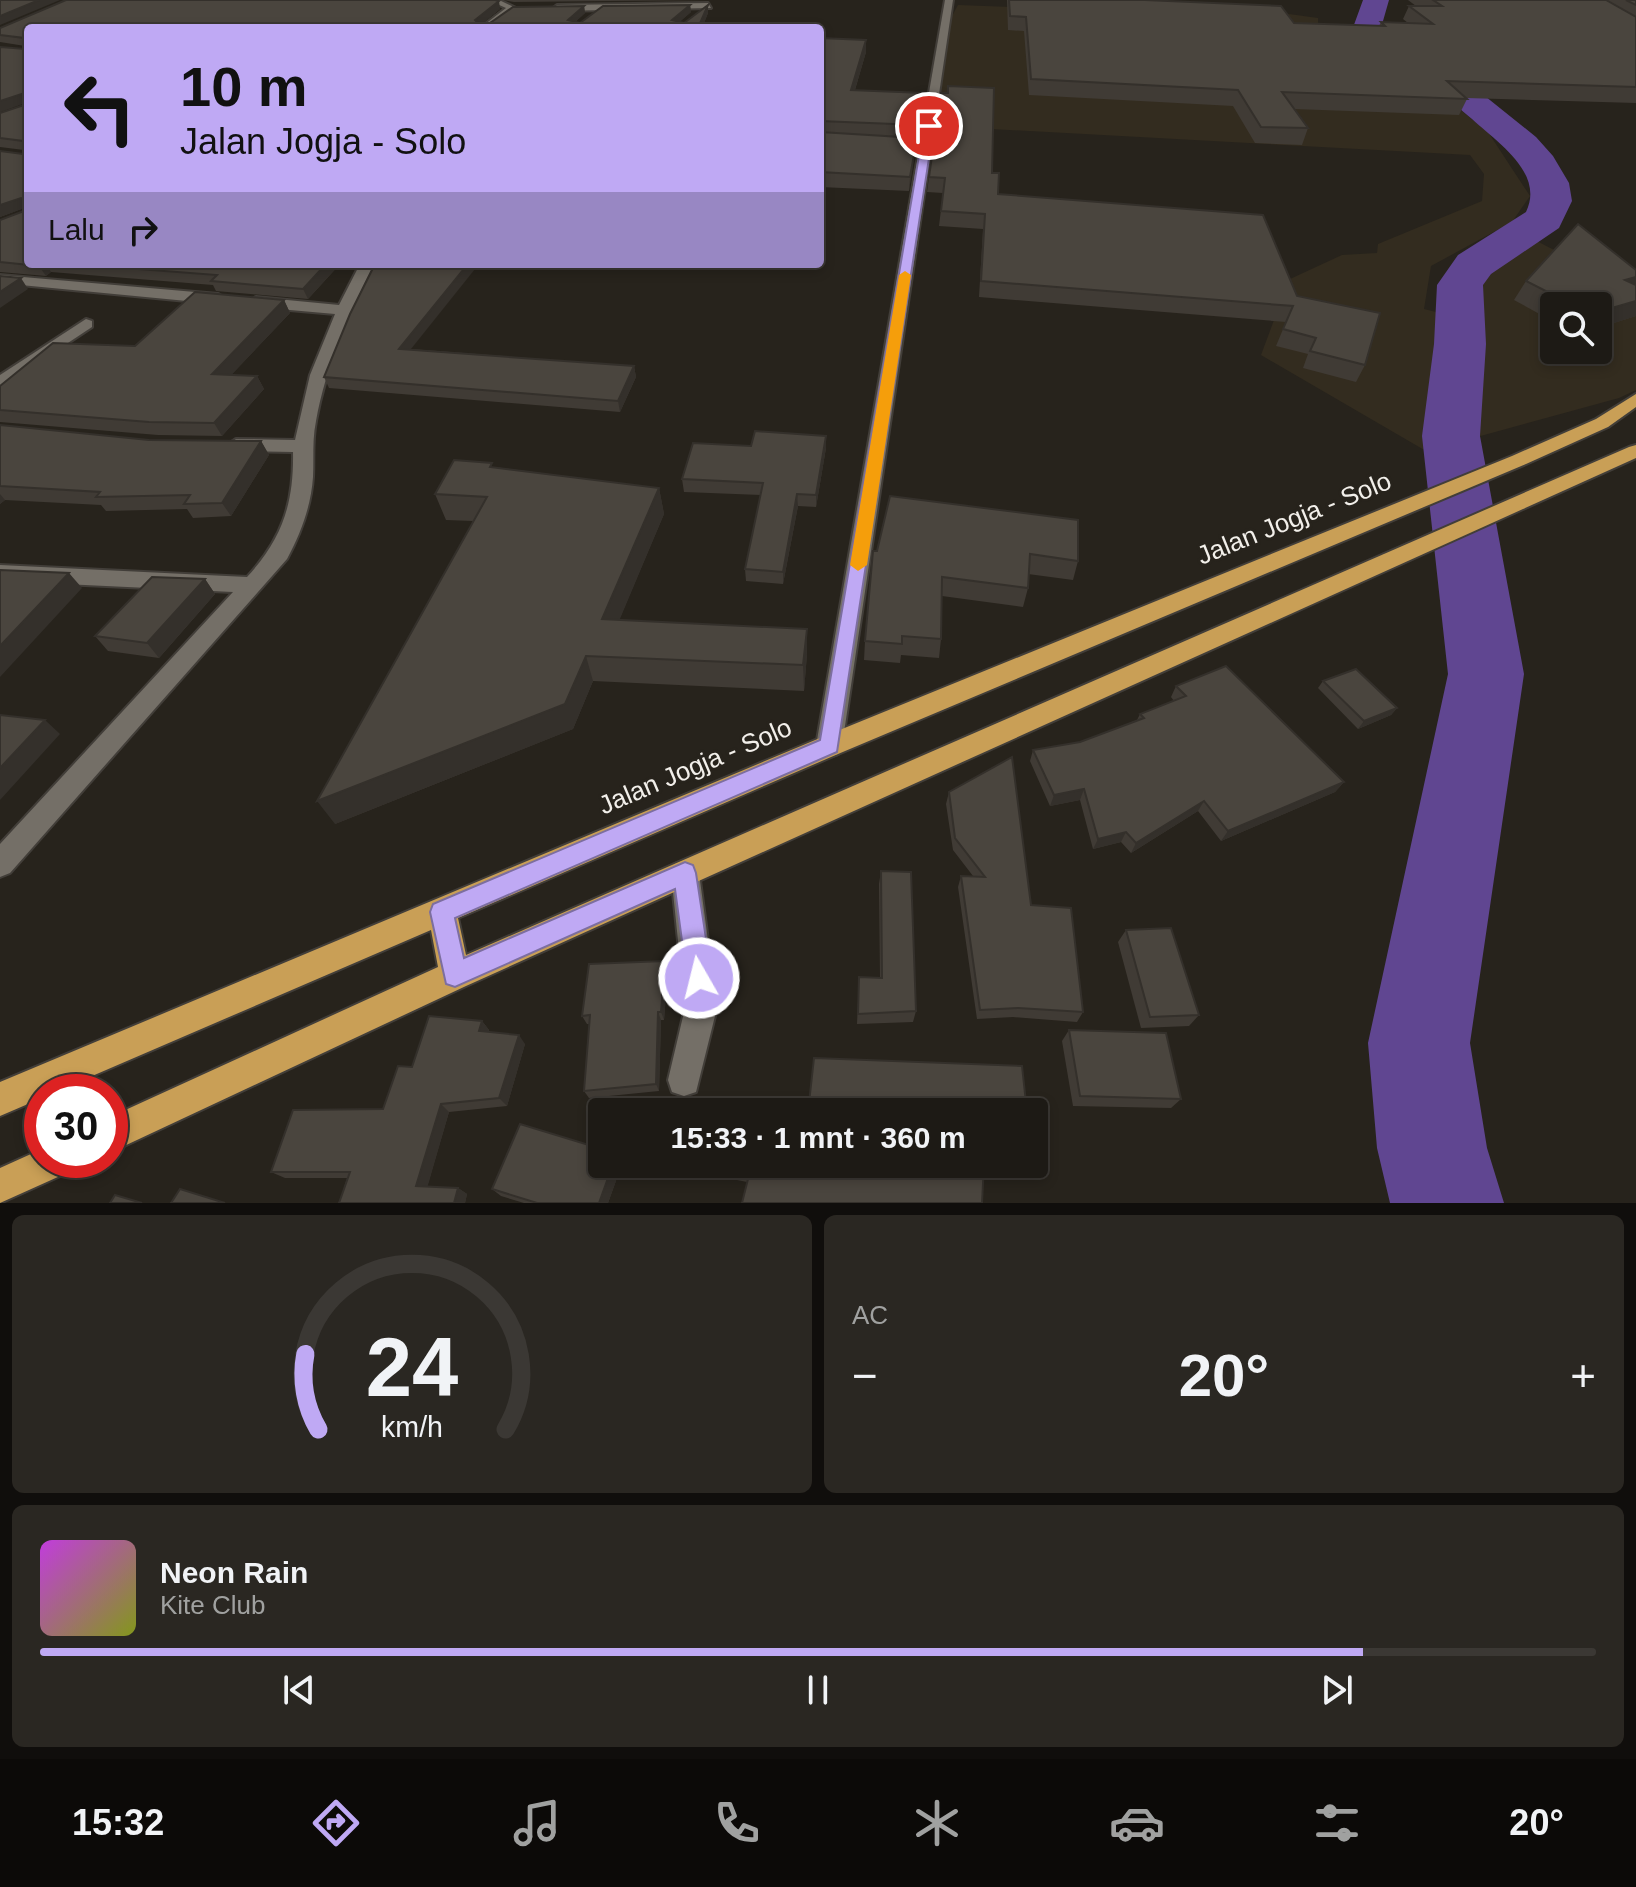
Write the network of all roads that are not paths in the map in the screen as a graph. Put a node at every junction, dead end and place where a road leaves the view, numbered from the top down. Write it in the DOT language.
graph roads {
  1 [pos="492,0"];
  2 [pos="949,0"];
  3 [pos="711,3"];
  4 [pos="601,7"];
  5 [pos="512,8"];
  6 [pos="527,8"];
  7 [pos="542,8"];
  8 [pos="700,15"];
  9 [pos="585,21"];
  10 [pos="490,24"];
  11 [pos="365,268"];
  12 [pos="0,279"];
  13 [pos="342,310"];
  14 [pos="86,324"];
  15 [pos="0,383"];
  16 [pos="1636,399"];
  17 [pos="216,445"];
  18 [pos="303,446"];
  19 [pos="1636,451"];
  20 [pos="0,573"];
  21 [pos="251,585"];
  22 [pos="829,746"];
  23 [pos="0,864"];
  24 [pos="685,873"];
  25 [pos="442,912"];
  26 [pos="455,975"];
  27 [pos="684,1080"];
  28 [pos="0,1099"];
  29 [pos="128,1127"];
  30 [pos="24,1175"];
  31 [pos="0,1186"];
  1 -- 5 [label="street"];
  2 -- 22 [label="street"];
  3 -- 4 [label="street"];
  3 -- 8 [label="street"];
  4 -- 7 [label="street"];
  4 -- 9 [label="street"];
  5 -- 6 [label="street"];
  5 -- 10 [label="street"];
  11 -- 13 [label="street"];
  12 -- 13 [label="street"];
  13 -- 18 [label="street"];
  14 -- 15 [label="street"];
  16 -- 22 [label="highway, Jalan Jogja - Solo"];
  17 -- 18 [label="street"];
  18 -- 21 [label="street"];
  19 -- 24 [label="highway"];
  20 -- 21 [label="street"];
  21 -- 23 [label="street"];
  22 -- 25 [label="highway, Jalan Jogja - Solo"];
  24 -- 26 [label="highway"];
  24 -- 27 [label="street"];
  25 -- 26 [label="highway"];
  25 -- 28 [label="highway, Jalan Jogja - Solo"];
  26 -- 29 [label="highway"];
  30 -- 31 [label="highway"];
}
